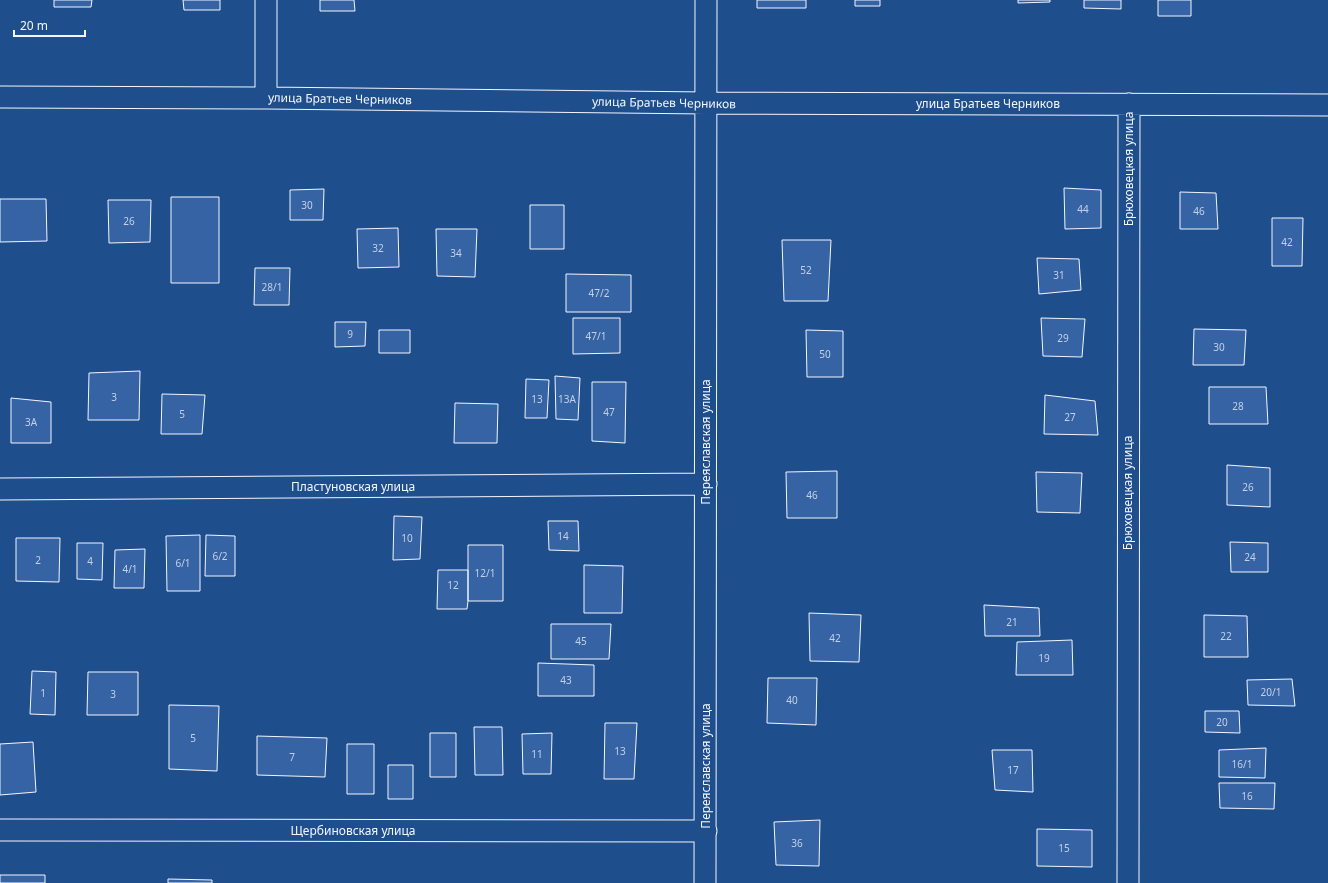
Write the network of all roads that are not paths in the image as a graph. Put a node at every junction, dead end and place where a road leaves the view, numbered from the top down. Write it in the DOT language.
graph roads {
  1 [pos="266,0"];
  2 [pos="706,0"];
  3 [pos="0,97"];
  4 [pos="266,98"];
  5 [pos="706,103"];
  6 [pos="1129,104"];
  7 [pos="1328,105"];
  8 [pos="706,484"];
  9 [pos="0,489"];
  10 [pos="0,830"];
  11 [pos="706,831"];
  12 [pos="705,883"];
  13 [pos="1128,883"];
  1 -- 4 [label="street"];
  2 -- 5 [label="street, Переяславская улица"];
  3 -- 4 [label="street, улица Братьев Черников"];
  4 -- 5 [label="street, улица Братьев Черников"];
  5 -- 6 [label="street, улица Братьев Черников"];
  5 -- 8 [label="street, Переяславская улица"];
  6 -- 7 [label="street, улица Братьев Черников"];
  6 -- 13 [label="street, Брюховецкая улица"];
  8 -- 9 [label="street, Пластуновская улица"];
  8 -- 11 [label="street, Переяславская улица"];
  10 -- 11 [label="street, Щербиновская улица"];
  11 -- 12 [label="street, Переяславская улица"];
}
